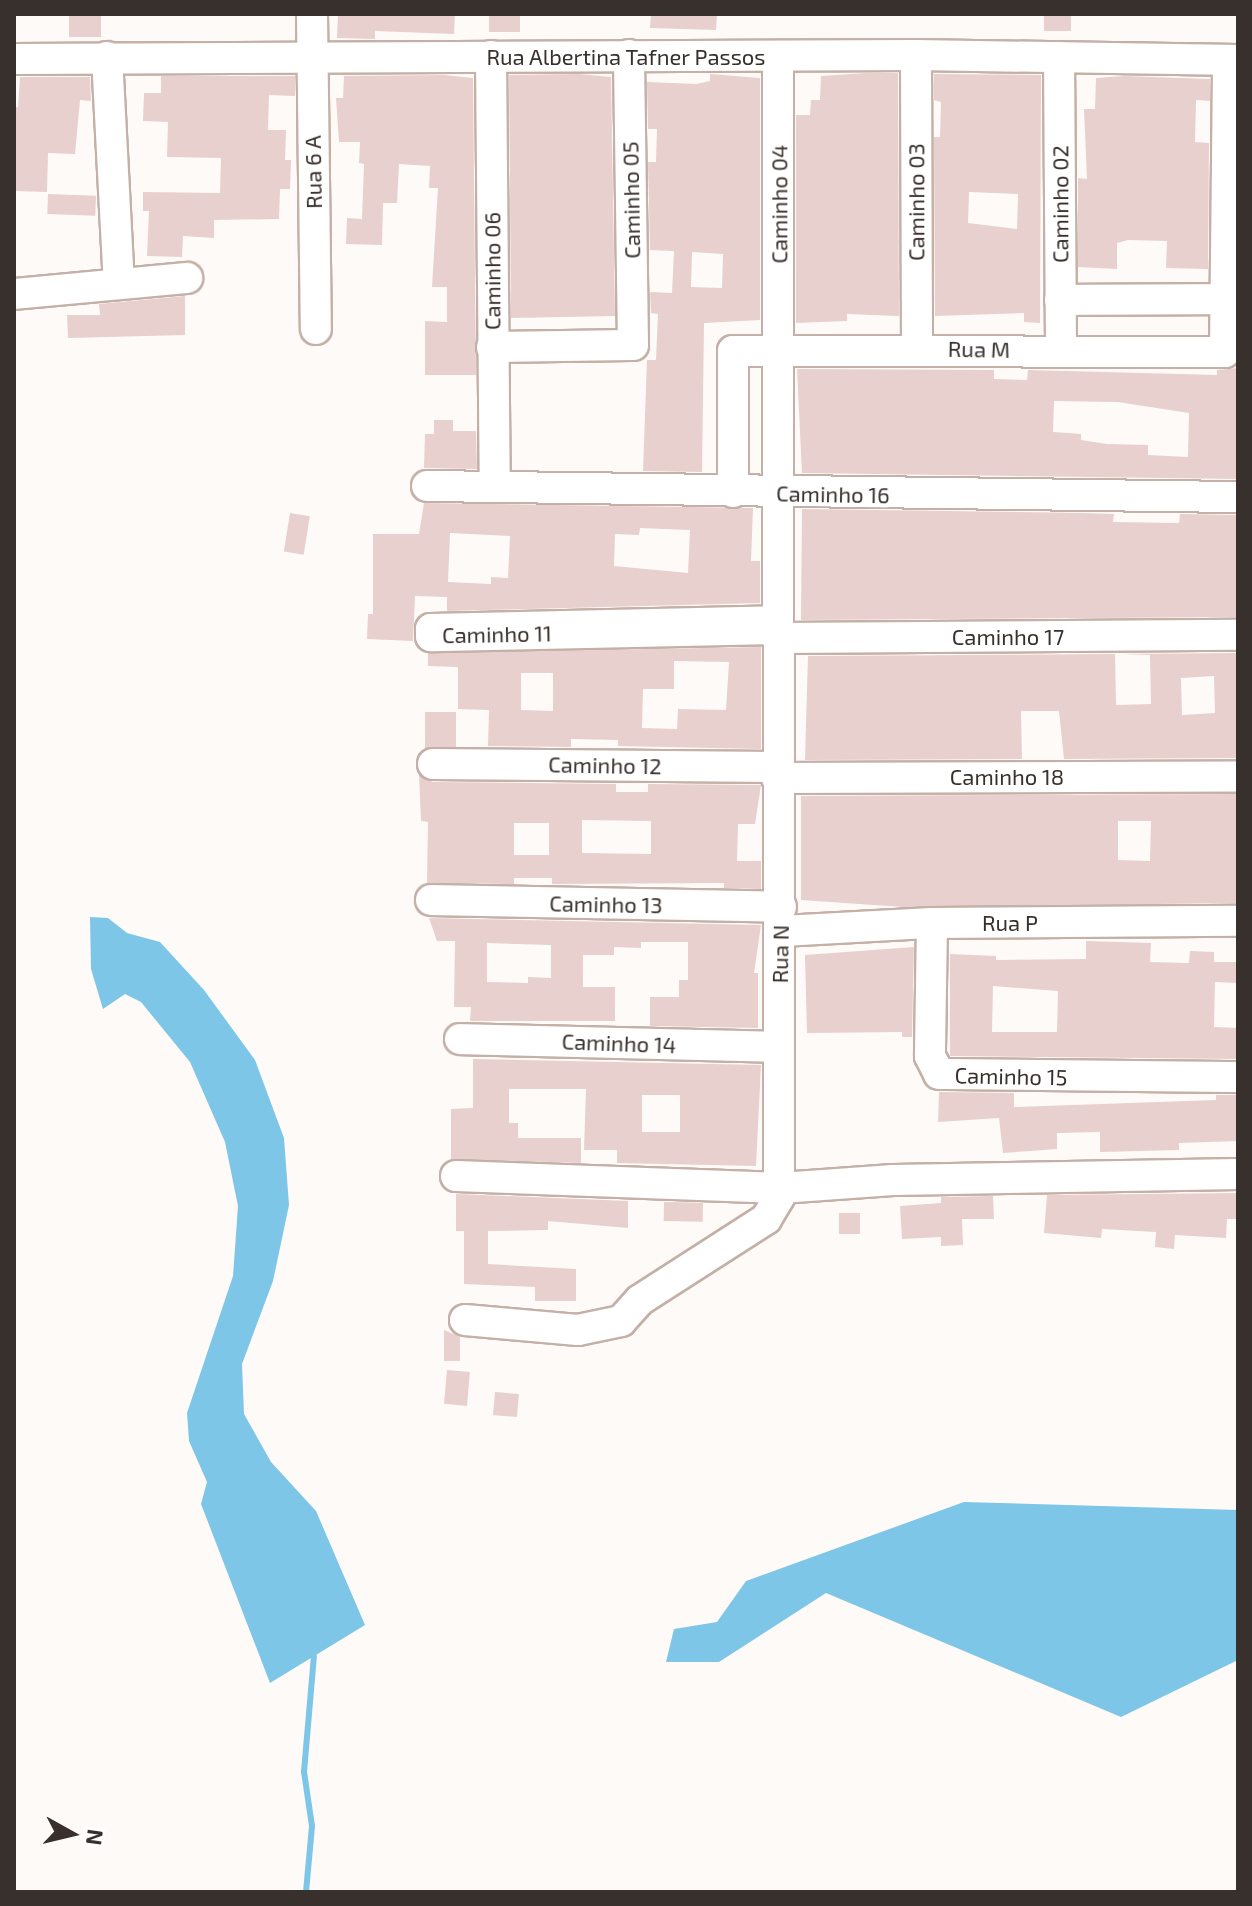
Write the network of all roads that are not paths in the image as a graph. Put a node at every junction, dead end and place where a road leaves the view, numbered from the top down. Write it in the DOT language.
graph roads {
  1 [pos="312,14"];
  2 [pos="629,55"];
  3 [pos="916,55"];
  4 [pos="491,56"];
  5 [pos="107,57"];
  6 [pos="311,57"];
  7 [pos="1059,57"];
  8 [pos="778,58"];
  9 [pos="14,59"];
  10 [pos="1233,60"];
  11 [pos="187,278"];
  12 [pos="119,284"];
  13 [pos="14,294"];
  14 [pos="1226,299"];
  15 [pos="1060,300"];
  16 [pos="316,329"];
  17 [pos="492,347"];
  18 [pos="917,348"];
  19 [pos="780,350"];
  20 [pos="1061,350"];
  21 [pos="427,486"];
  22 [pos="495,486"];
  23 [pos="733,492"];
  24 [pos="776,493"];
  25 [pos="1238,497"];
  26 [pos="777,633"];
  27 [pos="1238,635"];
  28 [pos="433,764"];
  29 [pos="777,773"];
  30 [pos="1238,776"];
  31 [pos="431,900"];
  32 [pos="781,919"];
  33 [pos="1238,921"];
  34 [pos="932,923"];
  35 [pos="460,1039"];
  36 [pos="778,1047"];
  37 [pos="1238,1077"];
  38 [pos="1238,1174"];
  39 [pos="456,1176"];
  40 [pos="781,1188"];
  41 [pos="465,1320"];
  1 -- 6 [label="street, Rua 6 A"];
  2 -- 4 [label="street, Rua Albertina Tafner Passos"];
  2 -- 8 [label="street, Rua Albertina Tafner Passos"];
  2 -- 17 [label="street, Caminho 05"];
  3 -- 7 [label="street, Rua Albertina Tafner Passos"];
  3 -- 8 [label="street, Rua Albertina Tafner Passos"];
  3 -- 18 [label="street, Caminho 03"];
  4 -- 6 [label="street, Rua Albertina Tafner Passos"];
  4 -- 17 [label="street, Caminho 06"];
  5 -- 6 [label="street, Rua Albertina Tafner Passos"];
  5 -- 9 [label="street, Rua Albertina Tafner Passos"];
  5 -- 12 [label="street"];
  6 -- 16 [label="street, Rua 6 A"];
  7 -- 10 [label="street, Rua Albertina Tafner Passos"];
  7 -- 15 [label="street, Caminho 02"];
  8 -- 19 [label="street, Caminho 04"];
  10 -- 14 [label="street"];
  11 -- 12 [label="street"];
  12 -- 13 [label="street"];
  14 -- 15 [label="street"];
  14 -- 20 [label="street, Rua M"];
  15 -- 20 [label="street, Caminho 02"];
  17 -- 22 [label="street, Caminho 06"];
  18 -- 19 [label="street, Rua M"];
  18 -- 20 [label="street, Rua M"];
  19 -- 23 [label="street, Rua M"];
  19 -- 24 [label="street, Rua N"];
  21 -- 22 [label="street, Caminho 16"];
  22 -- 23 [label="street, Caminho 16"];
  23 -- 24 [label="street, Caminho 16"];
  24 -- 25 [label="street, Caminho 16"];
  24 -- 26 [label="street, Rua N"];
  26 -- 26 [label="street, Caminho 11"];
  26 -- 27 [label="street, Caminho 17"];
  26 -- 29 [label="street, Rua N"];
  28 -- 29 [label="street, Caminho 12"];
  29 -- 30 [label="street, Caminho 18"];
  29 -- 32 [label="street, Rua N"];
  31 -- 32 [label="street, Caminho 13"];
  32 -- 34 [label="street, Rua P"];
  32 -- 36 [label="street, Rua N"];
  33 -- 34 [label="street, Rua P"];
  34 -- 37 [label="street, Caminho 15"];
  35 -- 36 [label="street, Caminho 14"];
  36 -- 40 [label="street, Rua N"];
  38 -- 40 [label="street"];
  39 -- 40 [label="street"];
  40 -- 41 [label="street"];
}
